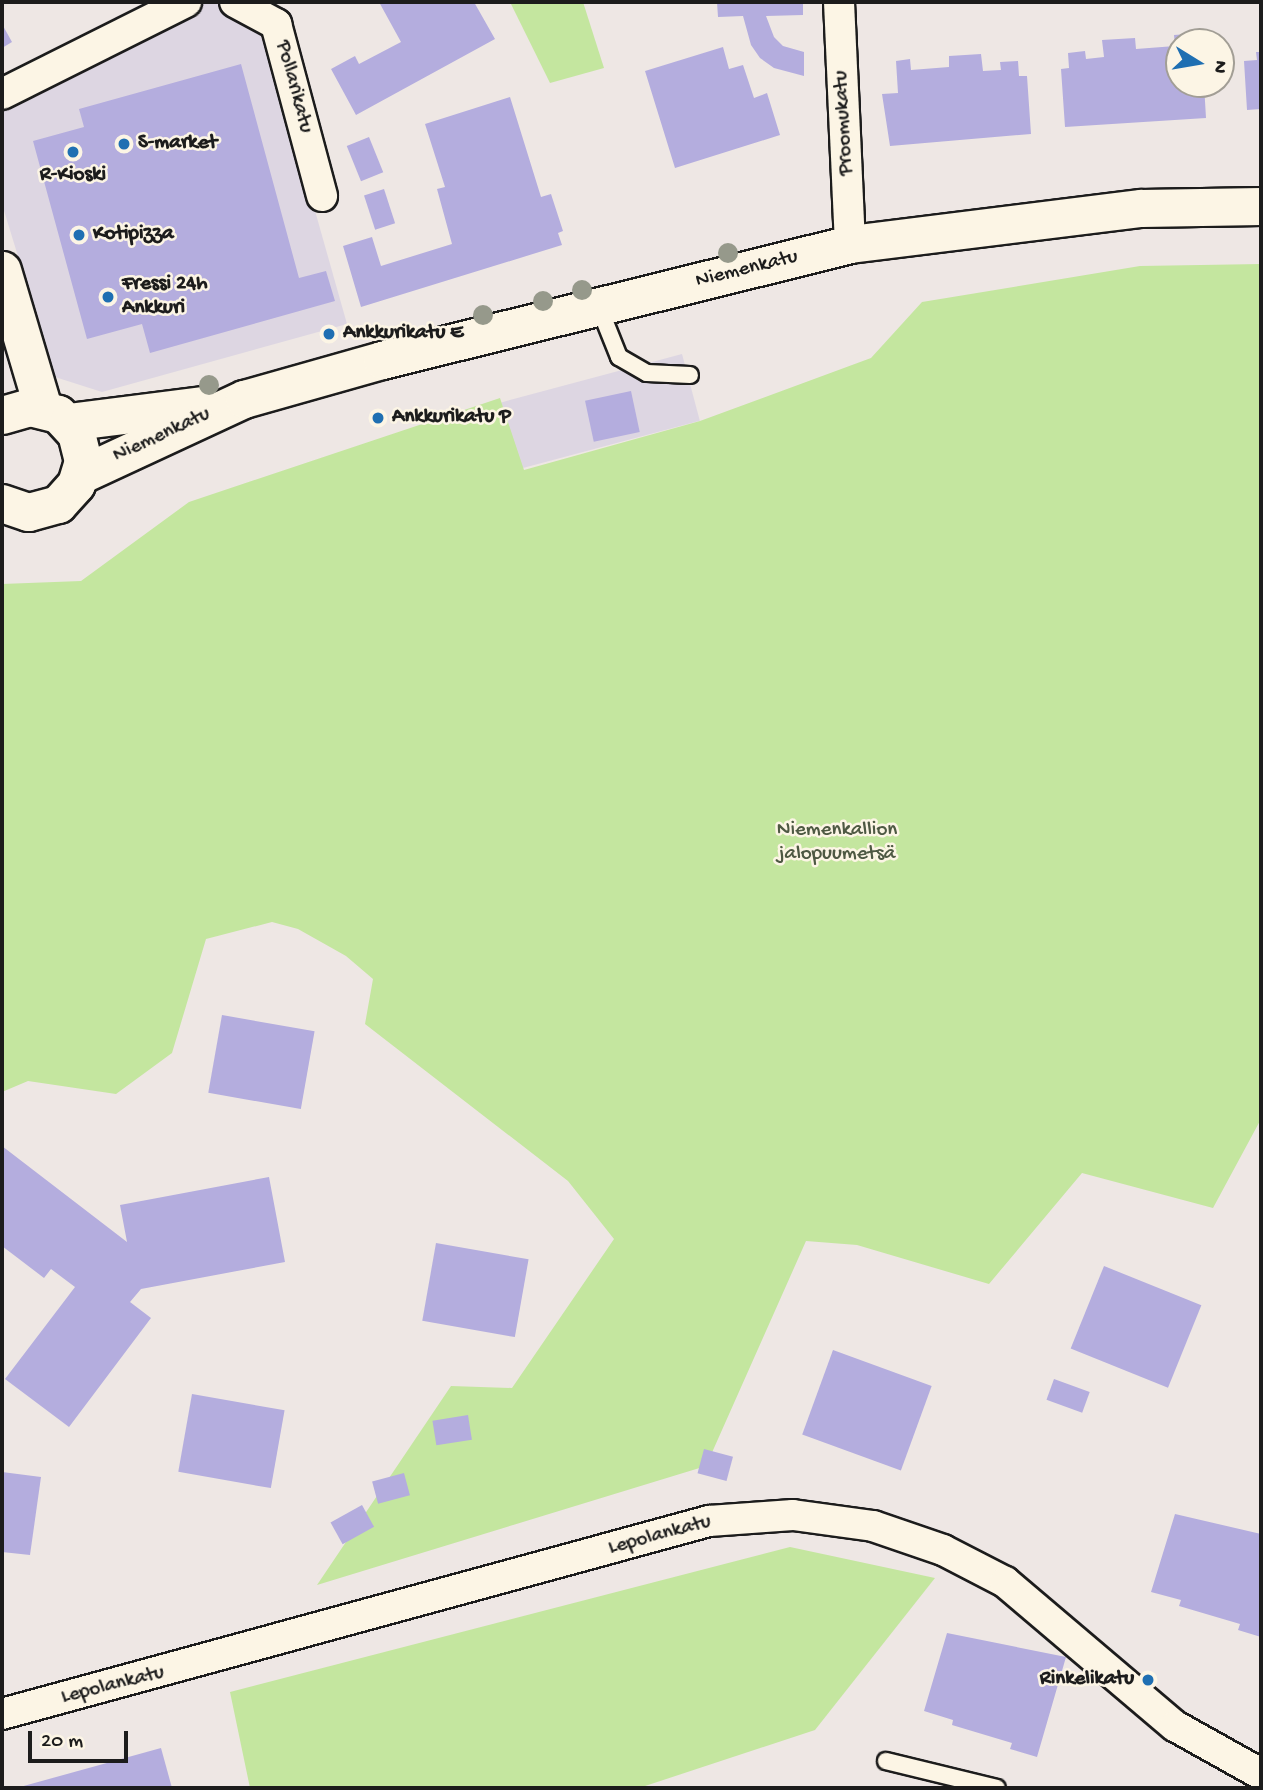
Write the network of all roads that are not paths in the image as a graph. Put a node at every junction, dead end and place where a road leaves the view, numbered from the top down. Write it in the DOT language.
graph roads {
  1 [pos="187,2"];
  2 [pos="235,2"];
  3 [pos="839,2"];
  4 [pos="2,94"];
  5 [pos="322,197"];
  6 [pos="1261,206"];
  7 [pos="850,244"];
  8 [pos="2,270"];
  9 [pos="599,307"];
  10 [pos="690,375"];
  11 [pos="244,399"];
  12 [pos="2,415"];
  13 [pos="55,415"];
  14 [pos="80,475"];
  15 [pos="2,503"];
  16 [pos="2,1714"];
  17 [pos="886,1761"];
  18 [pos="1261,1774"];
  19 [pos="997,1788"];
  1 -- 4 [label="street"];
  2 -- 5 [label="street, Pollarikatu"];
  3 -- 7 [label="street, Proomukatu"];
  6 -- 7 [label="street, Niemenkatu"];
  7 -- 9 [label="street, Niemenkatu"];
  8 -- 13 [label="street"];
  9 -- 10 [label="lane"];
  9 -- 11 [label="street, Niemenkatu"];
  11 -- 13 [label="street, Niemenkatu"];
  11 -- 14 [label="street, Niemenkatu"];
  12 -- 13 [label="street, Niemenkatu"];
  13 -- 14 [label="street"];
  14 -- 15 [label="street"];
  16 -- 18 [label="street, Lepolankatu"];
  17 -- 19 [label="lane"];
}
